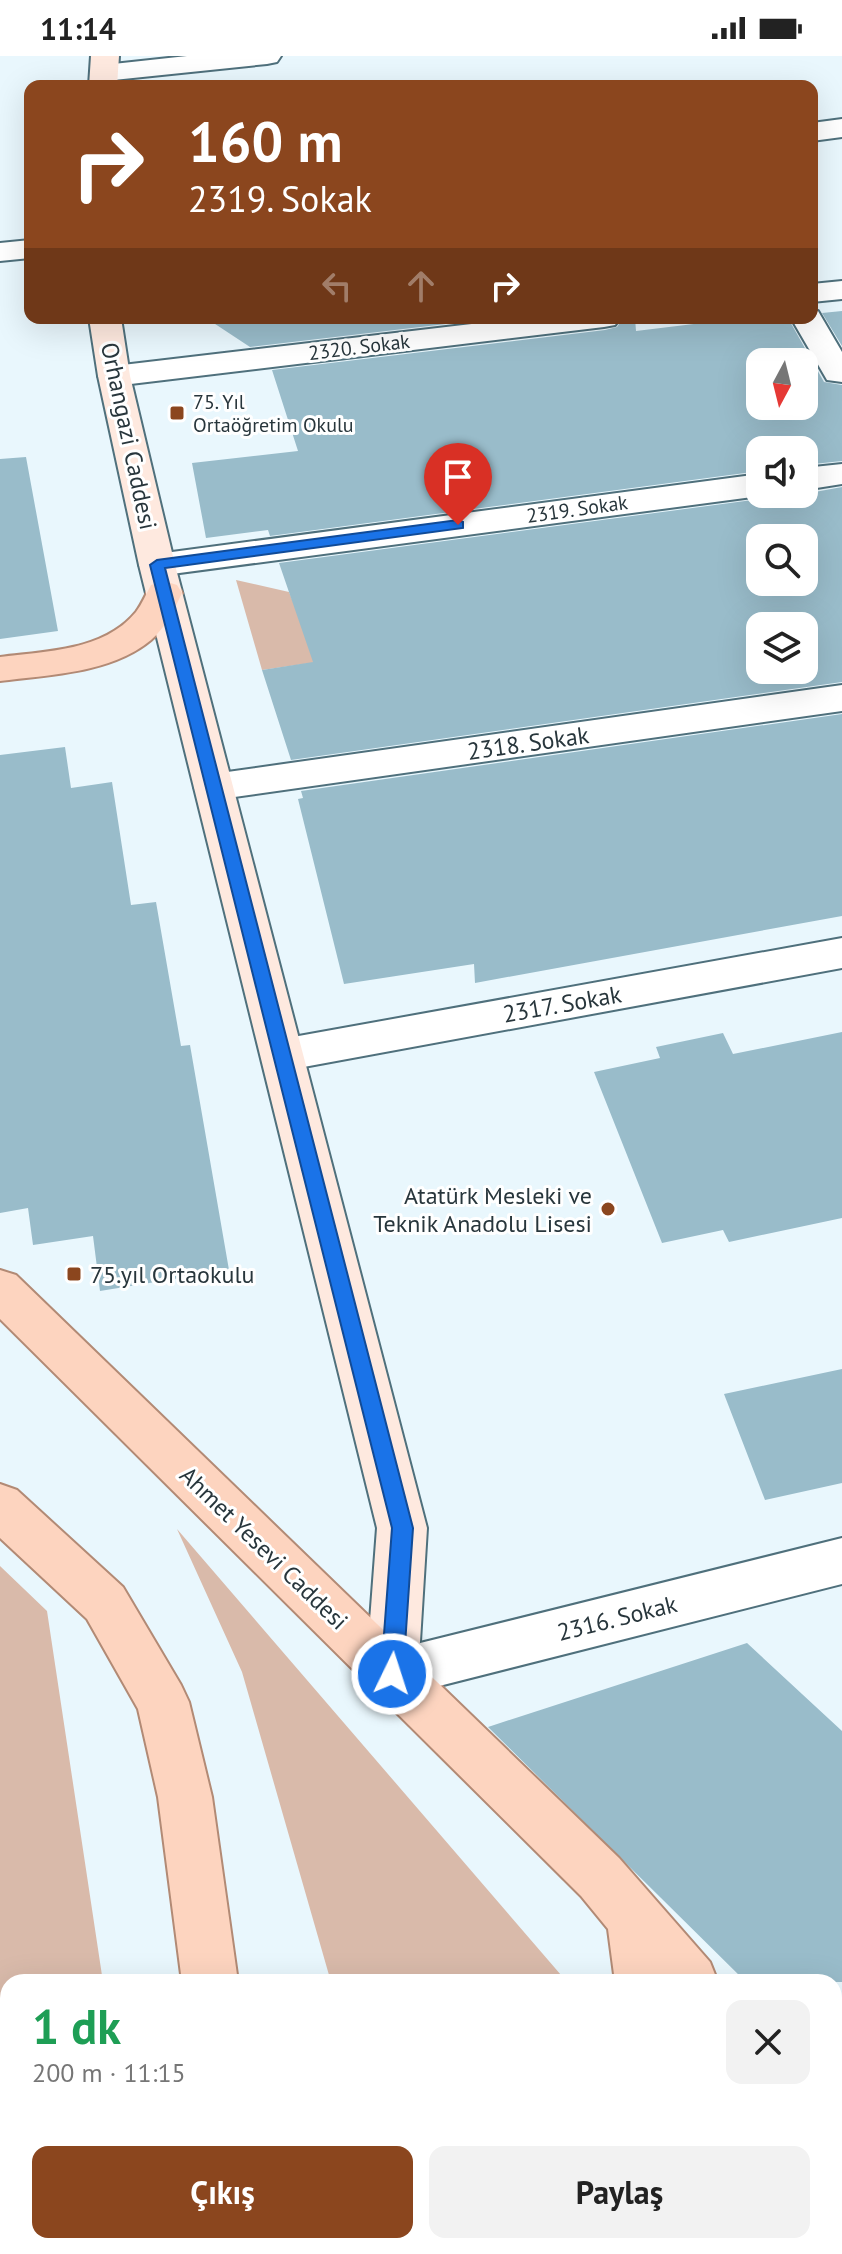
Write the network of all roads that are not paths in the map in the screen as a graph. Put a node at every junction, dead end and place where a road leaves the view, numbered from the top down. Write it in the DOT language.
graph roads {
  1 [pos="267,56"];
  2 [pos="104,72"];
  3 [pos="842,128"];
  4 [pos="818,131"];
  5 [pos="24,250"];
  6 [pos="0,252"];
  7 [pos="842,290"];
  8 [pos="818,292"];
  9 [pos="106,324"];
  10 [pos="553,324"];
  11 [pos="810,324"];
  12 [pos="838,373"];
  13 [pos="114,376"];
  14 [pos="842,474"];
  15 [pos="818,477"];
  16 [pos="746,487"];
  17 [pos="160,579"];
  18 [pos="0,669"];
  19 [pos="842,698"];
  20 [pos="213,787"];
  21 [pos="842,953"];
  22 [pos="282,1055"];
  23 [pos="0,1289"];
  24 [pos="0,1506"];
  25 [pos="842,1561"];
  26 [pos="392,1674"];
  27 [pos="634,1914"];
  28 [pos="209,1974"];
  29 [pos="642,1974"];
  30 [pos="683,1974"];
  1 -- 2 [label="street"];
  3 -- 4 [label="street"];
  5 -- 6 [label="street"];
  7 -- 8 [label="street"];
  9 -- 13 [label="main road, Orhangazi Caddesi"];
  10 -- 13 [label="street, 2320. Sokak"];
  11 -- 12 [label="street"];
  13 -- 17 [label="main road, Orhangazi Caddesi"];
  14 -- 15 [label="street"];
  16 -- 17 [label="street, 2319. Sokak"];
  17 -- 18 [label="main road"];
  17 -- 20 [label="main road, Orhangazi Caddesi"];
  19 -- 20 [label="street, 2318. Sokak"];
  20 -- 22 [label="main road, Orhangazi Caddesi"];
  21 -- 22 [label="street, 2317. Sokak"];
  22 -- 26 [label="main road, Orhangazi Caddesi"];
  23 -- 26 [label="main road, Ahmet Yesevi Caddesi"];
  24 -- 28 [label="main road"];
  25 -- 26 [label="street, 2316. Sokak"];
  26 -- 27 [label="main road, Ahmet Yesevi Caddesi"];
  27 -- 29 [label="main road"];
  27 -- 30 [label="main road, Ahmet Yesevi Caddesi"];
}
